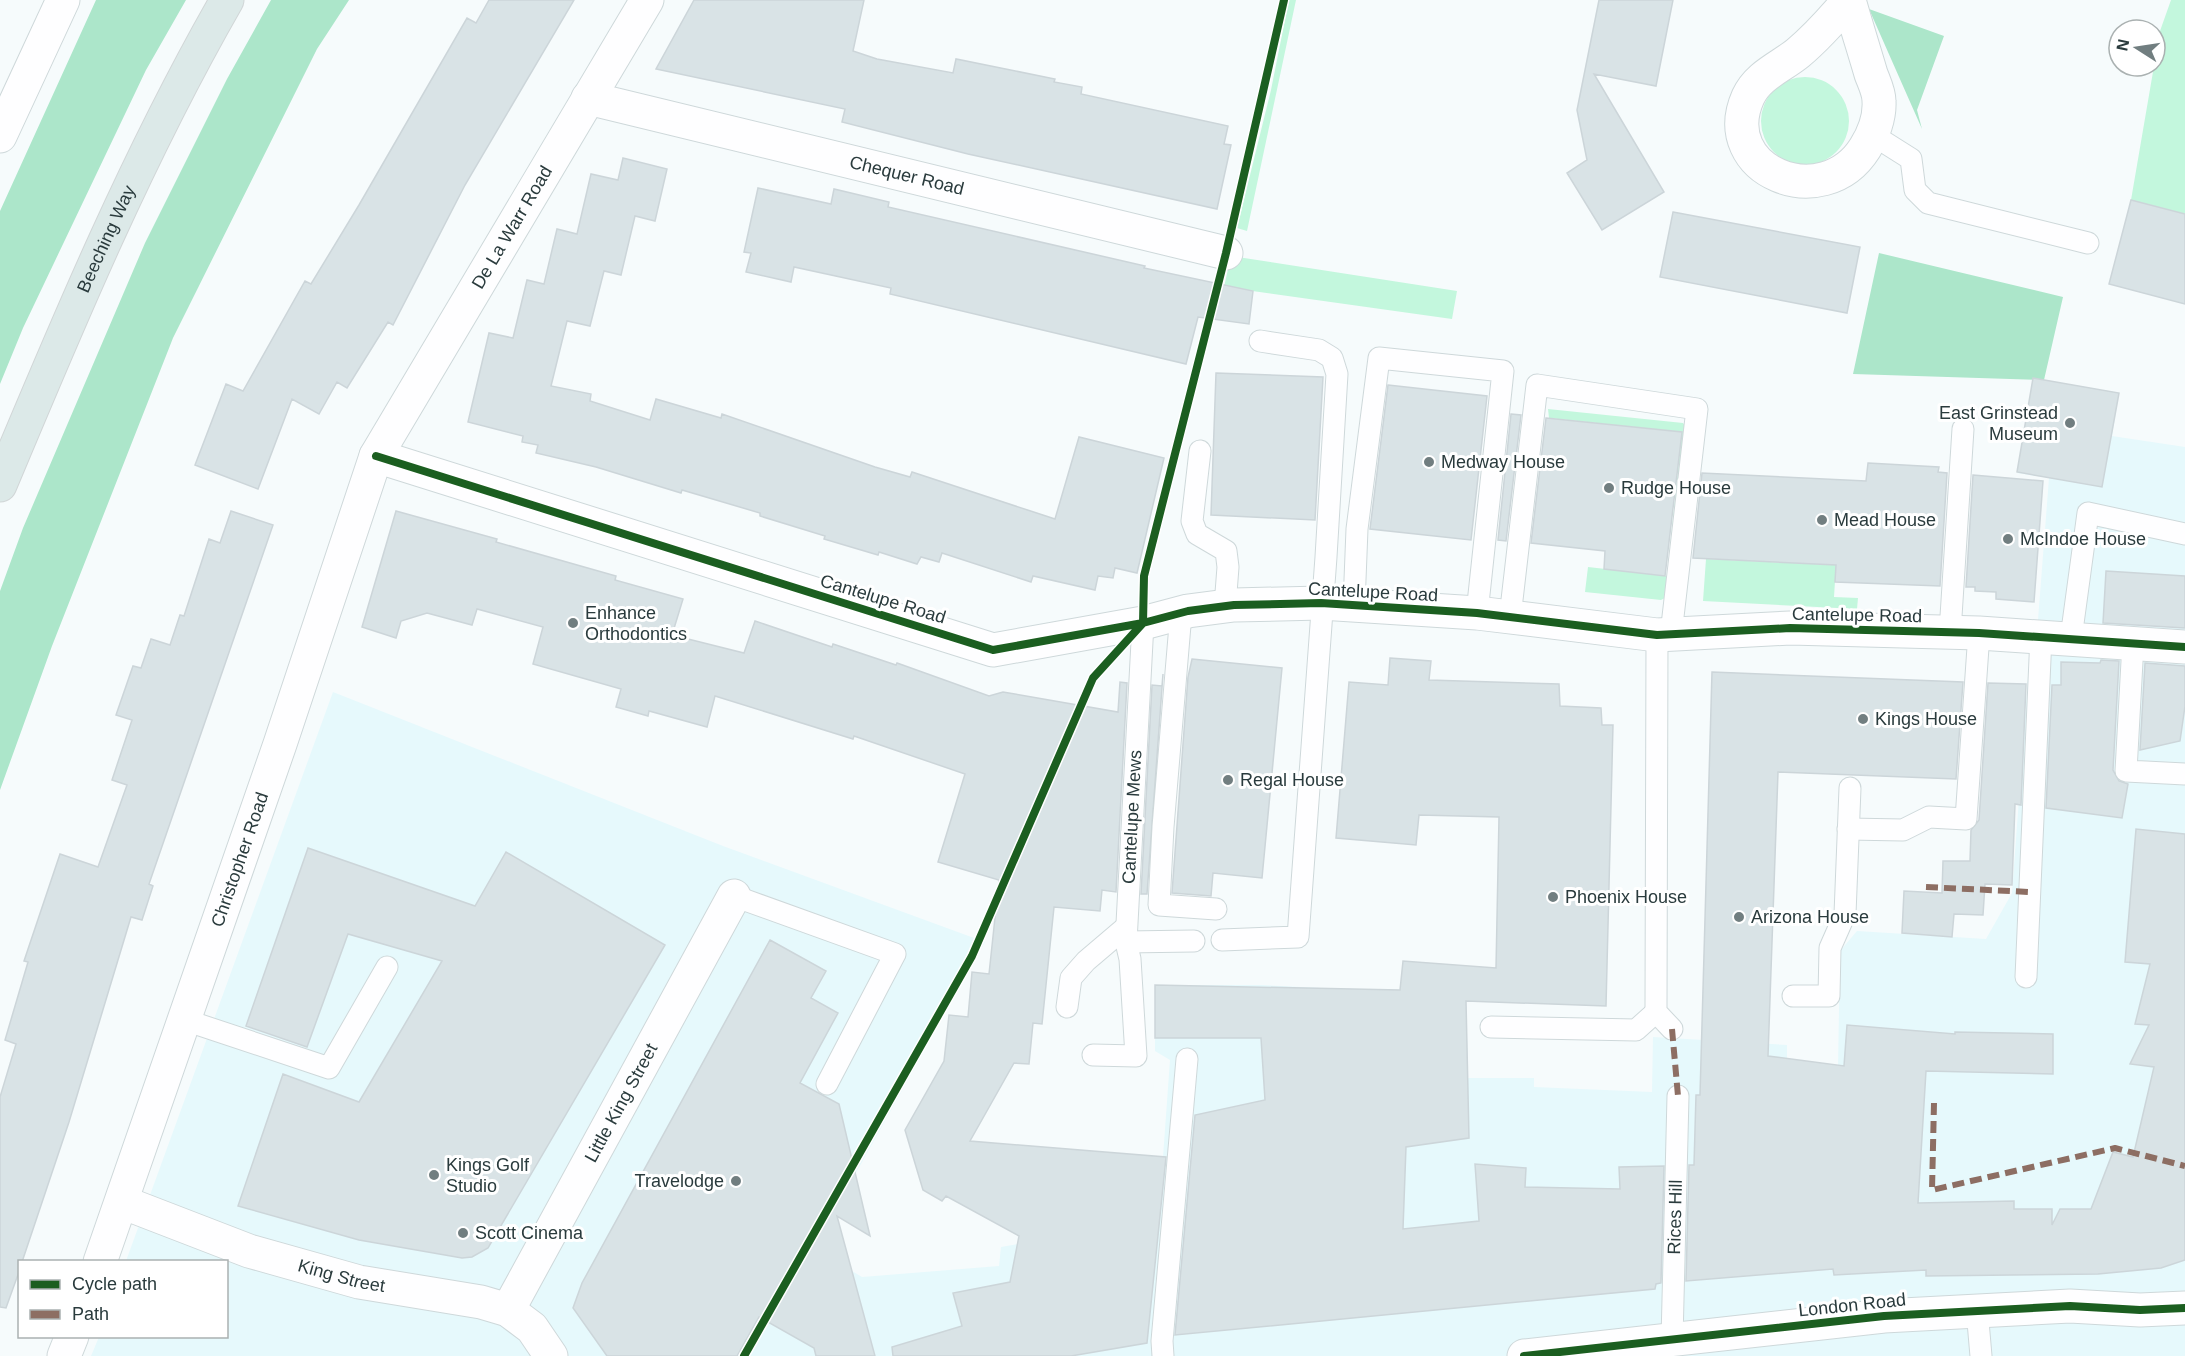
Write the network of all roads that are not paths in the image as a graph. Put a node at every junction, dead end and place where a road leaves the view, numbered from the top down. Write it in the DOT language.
graph roads {
  1 [pos="63,0"];
  2 [pos="227,0"];
  3 [pos="647,0"];
  4 [pos="1849,0"];
  5 [pos="588,98"];
  6 [pos="1873,135"];
  7 [pos="0,136"];
  8 [pos="2088,243"];
  9 [pos="1226,253"];
  10 [pos="1260,341"];
  11 [pos="1963,429"];
  12 [pos="1200,451"];
  13 [pos="376,456"];
  14 [pos="0,484"];
  15 [pos="2185,534"];
  16 [pos="1321,603"];
  17 [pos="1354,605"];
  18 [pos="1225,606"];
  19 [pos="1181,613"];
  20 [pos="1478,613"];
  21 [pos="1510,617"];
  22 [pos="1143,623"];
  23 [pos="1965,633"];
  24 [pos="1664,634"];
  25 [pos="2056,637"];
  26 [pos="2133,643"];
  27 [pos="2185,647"];
  28 [pos="2185,774"];
  29 [pos="1850,788"];
  30 [pos="1848,829"];
  31 [pos="734,896"];
  32 [pos="1216,909"];
  33 [pos="1126,934"];
  34 [pos="1222,940"];
  35 [pos="1194,941"];
  36 [pos="387,967"];
  37 [pos="2026,977"];
  38 [pos="1793,996"];
  39 [pos="1067,1007"];
  40 [pos="1656,1012"];
  41 [pos="185,1020"];
  42 [pos="1491,1027"];
  43 [pos="1672,1029"];
  44 [pos="1093,1055"];
  45 [pos="1187,1059"];
  46 [pos="827,1084"];
  47 [pos="1678,1096"];
  48 [pos="122,1202"];
  49 [pos="101,1260"];
  50 [pos="2185,1308"];
  51 [pos="508,1310"];
  52 [pos="1977,1310"];
  53 [pos="71,1338"];
  54 [pos="1672,1340"];
  55 [pos="64,1356"];
  56 [pos="551,1356"];
  57 [pos="1163,1356"];
  58 [pos="1524,1356"];
  59 [pos="1981,1356"];
  1 -- 7 [label="street"];
  2 -- 14 [label="highway, Beeching Way"];
  3 -- 5 [label="street, De La Warr Road"];
  4 -- 6 [label="street"];
  4 -- 6 [label="street"];
  5 -- 9 [label="street, Chequer Road"];
  5 -- 13 [label="street, De La Warr Road"];
  6 -- 8 [label="lane"];
  10 -- 16 [label="lane"];
  11 -- 23 [label="lane"];
  12 -- 18 [label="lane"];
  13 -- 22 [label="street, Cantelupe Road"];
  13 -- 41 [label="street, Christopher Road"];
  15 -- 25 [label="lane"];
  16 -- 17 [label="street, Cantelupe Road"];
  16 -- 18 [label="street, Cantelupe Road"];
  16 -- 34 [label="lane"];
  17 -- 20 [label="street, Cantelupe Road"];
  17 -- 20 [label="lane"];
  18 -- 19 [label="street, Cantelupe Road"];
  19 -- 22 [label="street, Cantelupe Road"];
  19 -- 32 [label="lane"];
  20 -- 21 [label="street, Cantelupe Road"];
  21 -- 24 [label="street, Cantelupe Road"];
  21 -- 24 [label="lane"];
  22 -- 33 [label="lane, Cantelupe Mews"];
  23 -- 24 [label="street, Cantelupe Road"];
  23 -- 25 [label="street, Cantelupe Road"];
  23 -- 30 [label="lane"];
  24 -- 40 [label="lane"];
  25 -- 26 [label="street, Cantelupe Road"];
  25 -- 37 [label="lane"];
  26 -- 27 [label="street, Cantelupe Road"];
  26 -- 28 [label="lane"];
  29 -- 30 [label="lane"];
  30 -- 38 [label="lane"];
  31 -- 46 [label="lane"];
  31 -- 51 [label="street, Little King Street"];
  33 -- 35 [label="lane"];
  33 -- 39 [label="lane"];
  33 -- 44 [label="lane, Cantelupe Mews"];
  36 -- 41 [label="lane"];
  40 -- 42 [label="lane"];
  40 -- 43 [label="lane"];
  41 -- 48 [label="street, Christopher Road"];
  45 -- 57 [label="lane"];
  47 -- 54 [label="lane, Rices Hill"];
  48 -- 49 [label="street, Christopher Road"];
  48 -- 51 [label="street, King Street"];
  50 -- 52 [label="street, London Road"];
  51 -- 56 [label="street, King Street"];
  52 -- 54 [label="street, London Road"];
  52 -- 59 [label="lane"];
  53 -- 55 [label="street"];
  54 -- 58 [label="street, London Road"];
}
